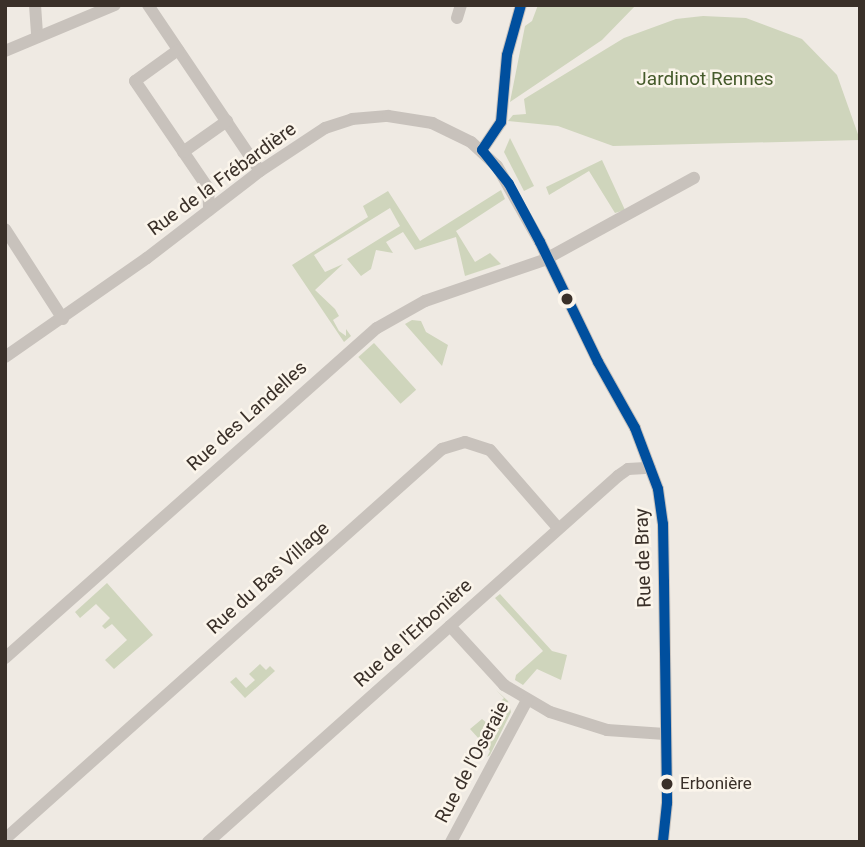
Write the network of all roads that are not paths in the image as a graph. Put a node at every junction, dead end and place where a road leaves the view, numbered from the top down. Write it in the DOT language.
graph roads {
  1 [pos="35,5"];
  2 [pos="115,5"];
  3 [pos="148,5"];
  4 [pos="521,5"];
  5 [pos="37,37"];
  6 [pos="178,50"];
  7 [pos="5,51"];
  8 [pos="227,121"];
  9 [pos="482,150"];
  10 [pos="183,152"];
  11 [pos="260,171"];
  12 [pos="696,182"];
  13 [pos="209,210"];
  14 [pos="5,229"];
  15 [pos="548,258"];
  16 [pos="62,318"];
  17 [pos="5,358"];
  18 [pos="650,468"];
  19 [pos="558,528"];
  20 [pos="450,625"];
  21 [pos="5,658"];
  22 [pos="527,700"];
  23 [pos="665,734"];
  24 [pos="5,839"];
  25 [pos="208,842"];
  26 [pos="452,842"];
  27 [pos="663,842"];
  1 -- 5 [label="street"];
  2 -- 5 [label="street"];
  3 -- 6 [label="street"];
  4 -- 9 [label="street"];
  5 -- 7 [label="street"];
  6 -- 8 [label="street"];
  6 -- 10 [label="street"];
  8 -- 10 [label="street"];
  8 -- 11 [label="street"];
  9 -- 11 [label="street, Rue de la Frébardière"];
  9 -- 15 [label="street, Rue de Bray"];
  10 -- 13 [label="street"];
  11 -- 13 [label="street, Rue de la Frébardière"];
  12 -- 15 [label="street, Rue des Landelles"];
  13 -- 16 [label="street, Rue de la Frébardière"];
  14 -- 16 [label="street"];
  15 -- 18 [label="street, Rue de Bray"];
  15 -- 21 [label="street, Rue des Landelles"];
  16 -- 17 [label="street, Rue de la Frébardière"];
  18 -- 19 [label="street, Rue de l'Erbonière"];
  18 -- 23 [label="street, Rue de Bray"];
  19 -- 20 [label="street, Rue de l'Erbonière"];
  19 -- 24 [label="street, Rue du Bas Village"];
  20 -- 22 [label="street, Rue de l'Oseraie"];
  20 -- 25 [label="street, Rue de l'Erbonière"];
  22 -- 23 [label="street, Rue de l'Oseraie"];
  22 -- 26 [label="street, Rue de l'Oseraie"];
  23 -- 27 [label="street, Rue de Bray"];
}
